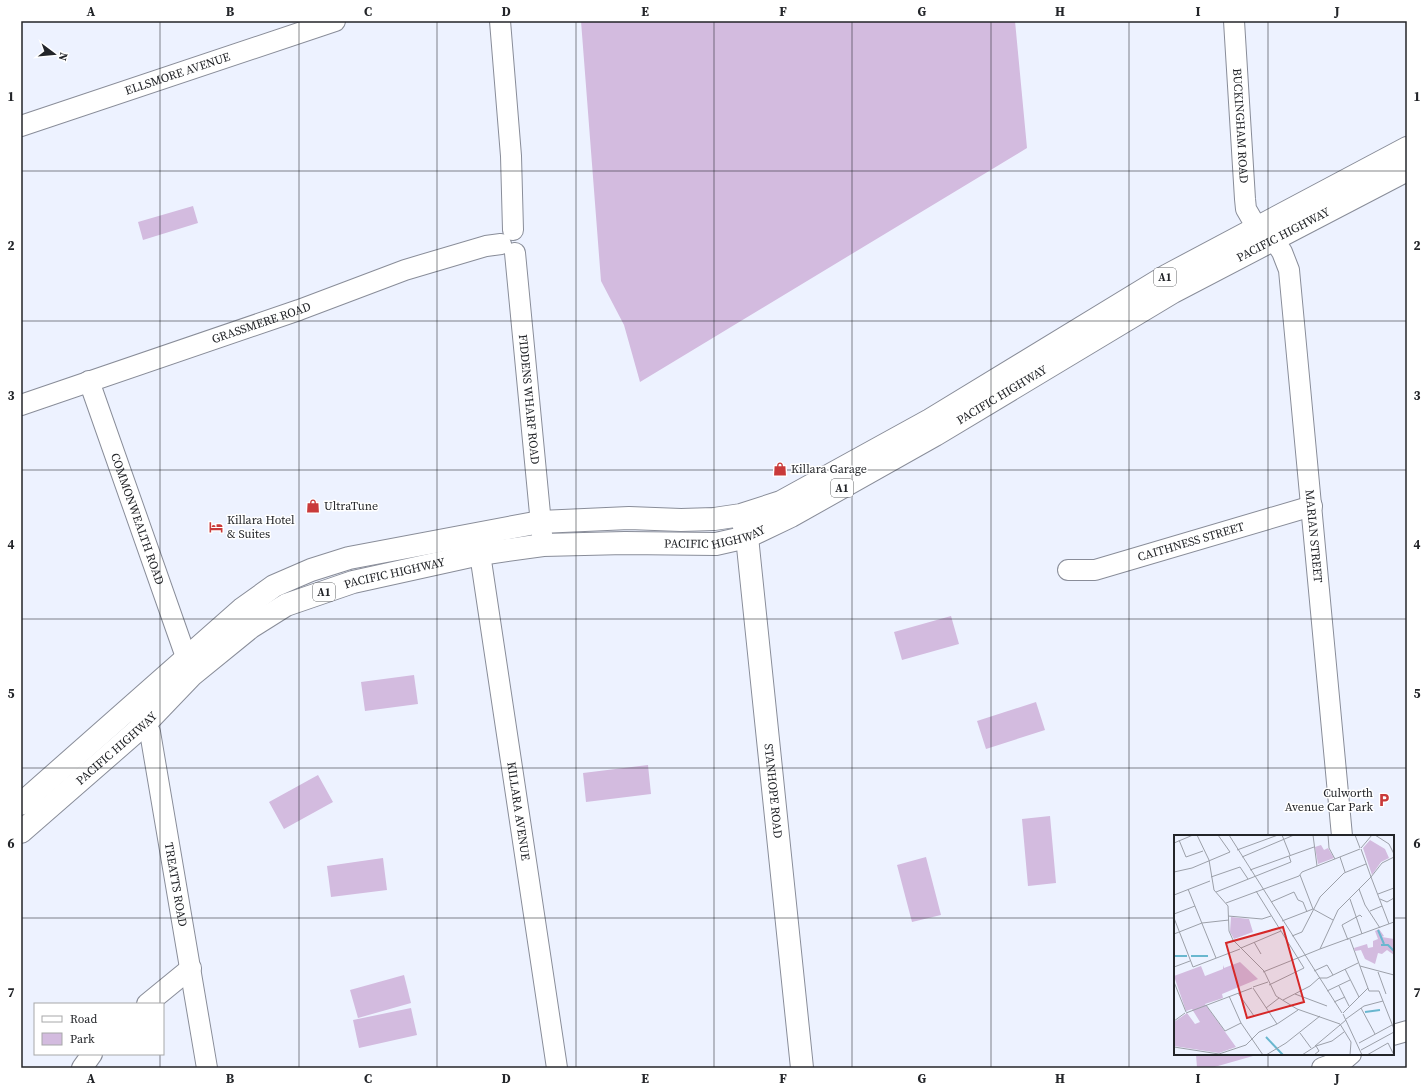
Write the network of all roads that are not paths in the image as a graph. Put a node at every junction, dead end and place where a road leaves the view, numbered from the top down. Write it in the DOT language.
graph roads {
  1 [pos="335,21"];
  2 [pos="500,21"];
  3 [pos="1234,21"];
  4 [pos="21,126"];
  5 [pos="1407,148"];
  6 [pos="1407,170"];
  7 [pos="1256,228"];
  8 [pos="1274,240"];
  9 [pos="510,243"];
  10 [pos="89,381"];
  11 [pos="21,406"];
  12 [pos="1312,506"];
  13 [pos="741,515"];
  14 [pos="540,522"];
  15 [pos="747,537"];
  16 [pos="543,545"];
  17 [pos="480,554"];
  18 [pos="1068,570"];
  19 [pos="186,656"];
  20 [pos="132,706"];
  21 [pos="146,723"];
  22 [pos="21,804"];
  23 [pos="21,832"];
  24 [pos="1342,835"];
  25 [pos="191,968"];
  26 [pos="148,1003"];
  27 [pos="1407,1031"];
  28 [pos="1394,1035"];
  29 [pos="91,1055"];
  30 [pos="1350,1055"];
  31 [pos="82,1068"];
  32 [pos="207,1068"];
  33 [pos="557,1068"];
  34 [pos="802,1068"];
  35 [pos="1322,1068"];
  1 -- 4 [label="street, ELLSMORE AVENUE"];
  2 -- 9 [label="street, FIDDENS WHARF ROAD"];
  3 -- 7 [label="street, BUCKINGHAM ROAD"];
  5 -- 7 [label="main road, PACIFIC HIGHWAY / A1"];
  6 -- 8 [label="main road, PACIFIC HIGHWAY / A1"];
  7 -- 13 [label="main road, PACIFIC HIGHWAY / A1"];
  8 -- 12 [label="street, MARIAN STREET"];
  8 -- 15 [label="main road, PACIFIC HIGHWAY / A1"];
  9 -- 10 [label="street, GRASSMERE ROAD"];
  9 -- 14 [label="street, FIDDENS WHARF ROAD"];
  10 -- 11 [label="street, GRASSMERE ROAD"];
  10 -- 19 [label="street, COMMONWEALTH ROAD"];
  12 -- 18 [label="street, CAITHNESS STREET"];
  12 -- 24 [label="street, MARIAN STREET"];
  13 -- 14 [label="main road, PACIFIC HIGHWAY / A1"];
  13 -- 15 [label="main road, STANHOPE ROAD"];
  14 -- 16 [label="street, FIDDENS WHARF ROAD"];
  14 -- 19 [label="main road, PACIFIC HIGHWAY / A1"];
  15 -- 16 [label="main road, PACIFIC HIGHWAY / A1"];
  15 -- 34 [label="main road, STANHOPE ROAD"];
  16 -- 17 [label="main road, PACIFIC HIGHWAY / A1"];
  17 -- 21 [label="main road, PACIFIC HIGHWAY / A1"];
  17 -- 33 [label="street, KILLARA AVENUE"];
  19 -- 20 [label="main road, PACIFIC HIGHWAY / A1"];
  20 -- 21 [label="street, TREATTS ROAD"];
  20 -- 22 [label="main road, PACIFIC HIGHWAY / A1"];
  21 -- 23 [label="main road, PACIFIC HIGHWAY / A1"];
  21 -- 25 [label="street, TREATTS ROAD"];
  25 -- 26 [label="street"];
  25 -- 32 [label="street, TREATTS ROAD"];
  27 -- 28 [label="street"];
  29 -- 31 [label="street"];
  30 -- 35 [label="street"];
}
